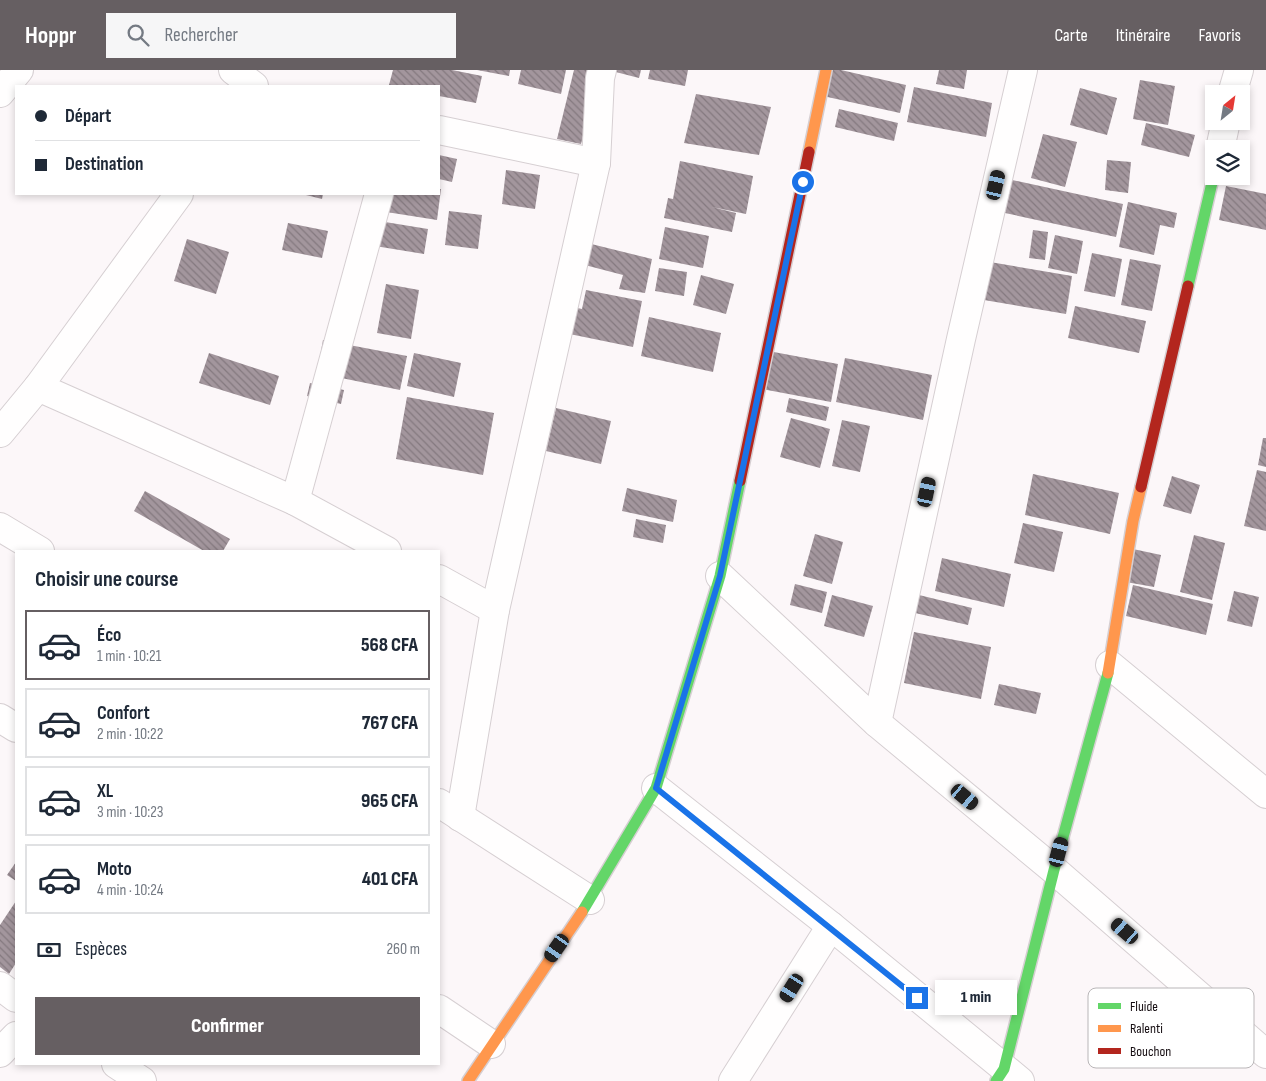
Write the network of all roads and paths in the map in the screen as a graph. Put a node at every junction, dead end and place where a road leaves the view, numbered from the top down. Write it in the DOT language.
graph roads {
  1 [pos="19,70"];
  2 [pos="233,70"];
  3 [pos="269,70"];
  4 [pos="602,70"];
  5 [pos="826,70"];
  6 [pos="1023,70"];
  7 [pos="1239,70"];
  8 [pos="255,85"];
  9 [pos="257,85"];
  10 [pos="1235,85"];
  11 [pos="0,94"];
  12 [pos="440,130"];
  13 [pos="596,163"];
  14 [pos="1211,185"];
  15 [pos="178,195"];
  16 [pos="379,195"];
  17 [pos="38,387"];
  18 [pos="0,433"];
  19 [pos="295,501"];
  20 [pos="0,528"];
  21 [pos="38,550"];
  22 [pos="385,550"];
  23 [pos="720,576"];
  24 [pos="440,580"];
  25 [pos="495,610"];
  26 [pos="1110,665"];
  27 [pos="0,718"];
  28 [pos="877,723"];
  29 [pos="15,727"];
  30 [pos="656,788"];
  31 [pos="1266,794"];
  32 [pos="450,810"];
  33 [pos="1054,870"];
  34 [pos="590,900"];
  35 [pos="831,926"];
  36 [pos="0,986"];
  37 [pos="1190,988"];
  38 [pos="15,997"];
  39 [pos="440,1010"];
  40 [pos="15,1037"];
  41 [pos="491,1044"];
  42 [pos="1254,1044"];
  43 [pos="0,1053"];
  44 [pos="1266,1054"];
  45 [pos="118,1065"];
  46 [pos="1007,1077"];
  47 [pos="142,1081"];
  48 [pos="468,1081"];
  49 [pos="734,1081"];
  1 -- 11 [label="street"];
  2 -- 8 [label="street"];
  3 -- 9 [label="street"];
  4 -- 13 [label="street"];
  5 -- 23 [label="street"];
  6 -- 28 [label="street"];
  7 -- 10 [label="street"];
  12 -- 13 [label="street"];
  13 -- 25 [label="street"];
  14 -- 26 [label="street"];
  15 -- 17 [label="street"];
  16 -- 19 [label="street"];
  17 -- 18 [label="street"];
  17 -- 19 [label="street"];
  19 -- 22 [label="street"];
  20 -- 21 [label="street"];
  23 -- 28 [label="street"];
  23 -- 30 [label="street"];
  24 -- 25 [label="street"];
  25 -- 32 [label="street"];
  26 -- 31 [label="street"];
  26 -- 33 [label="street"];
  27 -- 29 [label="street"];
  28 -- 33 [label="street"];
  30 -- 34 [label="street"];
  30 -- 35 [label="street"];
  32 -- 34 [label="street"];
  33 -- 37 [label="street"];
  33 -- 46 [label="street"];
  34 -- 41 [label="street"];
  35 -- 46 [label="street"];
  35 -- 49 [label="street"];
  36 -- 38 [label="street"];
  39 -- 41 [label="street"];
  40 -- 43 [label="street"];
  41 -- 48 [label="street"];
  42 -- 44 [label="street"];
  45 -- 47 [label="street"];
}
